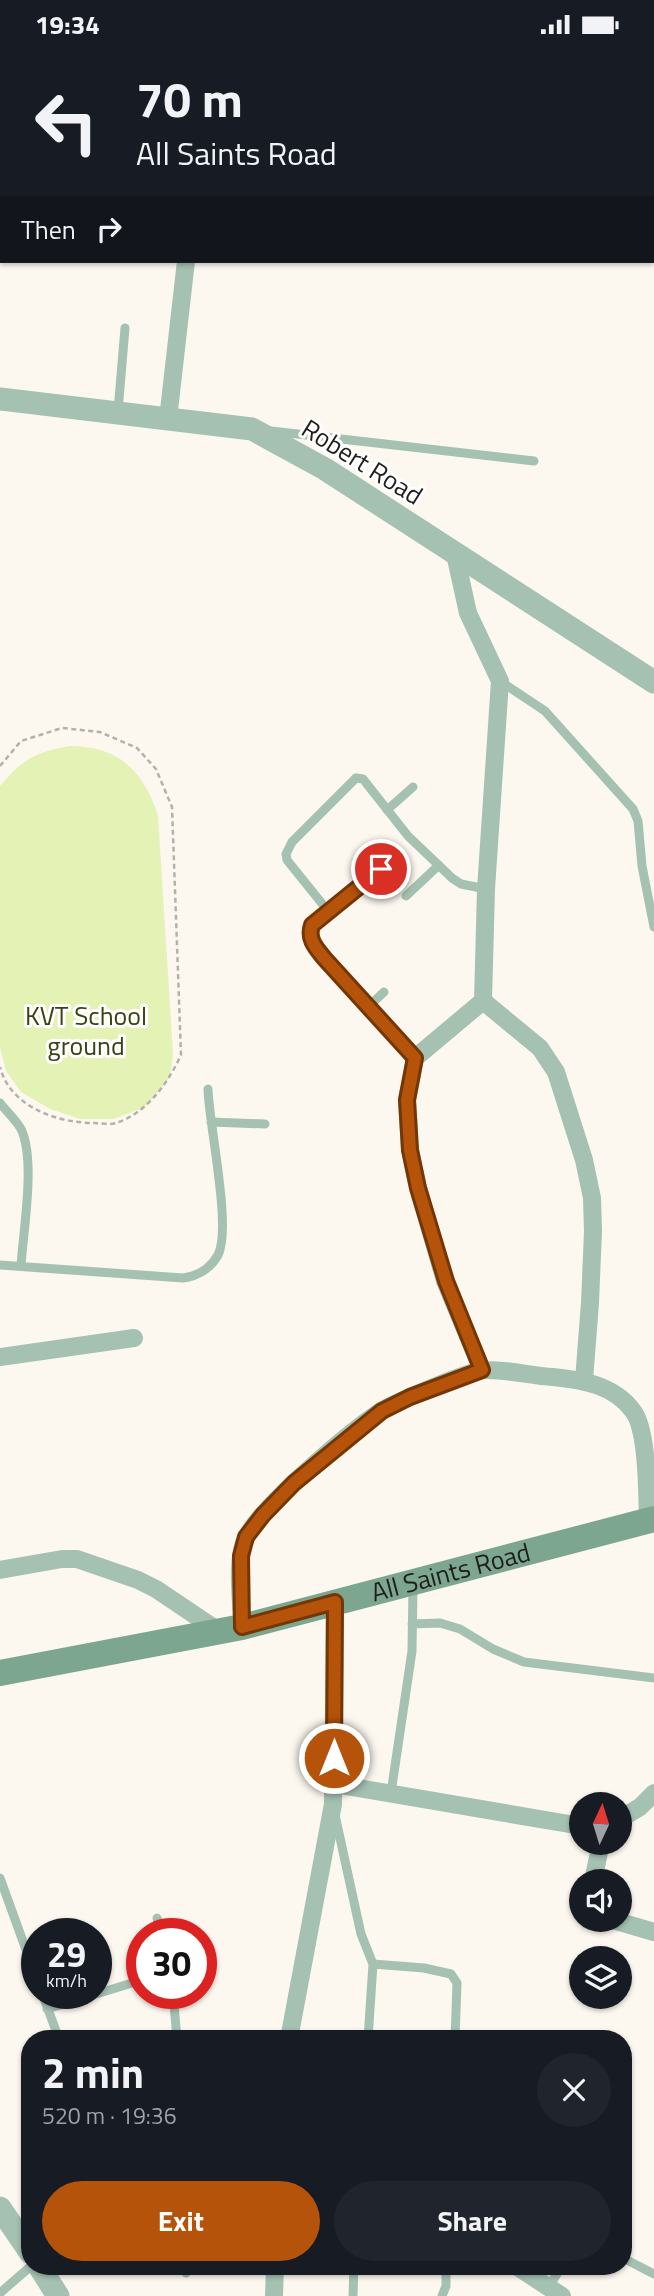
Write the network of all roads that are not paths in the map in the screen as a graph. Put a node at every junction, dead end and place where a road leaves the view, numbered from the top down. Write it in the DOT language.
graph roads {
  1 [pos="186,263"];
  2 [pos="125,328"];
  3 [pos="0,399"];
  4 [pos="118,413"];
  5 [pos="168,419"];
  6 [pos="252,429"];
  7 [pos="534,461"];
  8 [pos="456,554"];
  9 [pos="500,681"];
  10 [pos="654,682"];
  11 [pos="413,787"];
  12 [pos="387,810"];
  13 [pos="439,865"];
  14 [pos="381,869"];
  15 [pos="486,889"];
  16 [pos="406,896"];
  17 [pos="328,911"];
  18 [pos="654,927"];
  19 [pos="384,992"];
  20 [pos="483,1001"];
  21 [pos="368,1007"];
  22 [pos="415,1058"];
  23 [pos="208,1089"];
  24 [pos="0,1103"];
  25 [pos="211,1122"];
  26 [pos="265,1124"];
  27 [pos="0,1265"];
  28 [pos="21,1266"];
  29 [pos="134,1338"];
  30 [pos="0,1357"];
  31 [pos="482,1370"];
  32 [pos="584,1380"];
  33 [pos="651,1519"];
  34 [pos="0,1570"];
  35 [pos="413,1582"];
  36 [pos="335,1602"];
  37 [pos="412,1624"];
  38 [pos="230,1629"];
  39 [pos="0,1673"];
  40 [pos="654,1678"];
  41 [pos="334,1784"];
  42 [pos="391,1793"];
  43 [pos="654,1793"];
  44 [pos="333,1804"];
  45 [pos="632,1812"];
  46 [pos="569,1824"];
  47 [pos="0,1878"];
  48 [pos="632,1926"];
  49 [pos="654,1932"];
  50 [pos="21,1935"];
  51 [pos="373,1964"];
  52 [pos="47,2009"];
  53 [pos="174,2009"];
  54 [pos="55,2030"];
  55 [pos="176,2030"];
  56 [pos="291,2030"];
  57 [pos="369,2030"];
  58 [pos="456,2030"];
  59 [pos="6,2221"];
  60 [pos="21,2240"];
  61 [pos="632,2263"];
  62 [pos="654,2274"];
  63 [pos="21,2275"];
  64 [pos="45,2275"];
  65 [pos="275,2275"];
  66 [pos="354,2275"];
  67 [pos="446,2275"];
  68 [pos="530,2275"];
  69 [pos="560,2275"];
  70 [pos="555,2292"];
  71 [pos="0,2293"];
  72 [pos="58,2296"];
  73 [pos="274,2296"];
  74 [pos="353,2296"];
  75 [pos="442,2296"];
  1 -- 5 [label="street"];
  2 -- 4 [label="lane"];
  3 -- 4 [label="street, Robert Road"];
  4 -- 5 [label="street, Robert Road"];
  5 -- 6 [label="street, Robert Road"];
  6 -- 7 [label="lane"];
  6 -- 8 [label="street, Robert Road"];
  8 -- 9 [label="street"];
  8 -- 10 [label="street, Robert Road"];
  9 -- 15 [label="street"];
  9 -- 18 [label="lane"];
  11 -- 12 [label="lane"];
  12 -- 13 [label="lane"];
  12 -- 17 [label="lane"];
  13 -- 15 [label="lane"];
  13 -- 16 [label="lane"];
  14 -- 17 [label="lane"];
  15 -- 20 [label="street"];
  17 -- 21 [label="lane"];
  19 -- 21 [label="lane"];
  20 -- 22 [label="street"];
  20 -- 32 [label="street"];
  21 -- 22 [label="lane"];
  22 -- 31 [label="street"];
  23 -- 25 [label="lane"];
  24 -- 28 [label="lane"];
  25 -- 26 [label="lane"];
  25 -- 28 [label="lane"];
  27 -- 28 [label="lane"];
  29 -- 30 [label="street"];
  31 -- 32 [label="street"];
  31 -- 38 [label="street"];
  32 -- 33 [label="street"];
  33 -- 35 [label="main road, All Saints Road"];
  34 -- 38 [label="street"];
  35 -- 36 [label="main road, All Saints Road"];
  35 -- 37 [label="lane"];
  36 -- 38 [label="main road, All Saints Road"];
  36 -- 41 [label="street"];
  37 -- 40 [label="lane"];
  37 -- 42 [label="lane"];
  38 -- 39 [label="main road, All Saints Road"];
  41 -- 42 [label="street"];
  41 -- 44 [label="street"];
  42 -- 46 [label="street"];
  43 -- 45 [label="street"];
  44 -- 51 [label="lane"];
  44 -- 56 [label="street"];
  47 -- 50 [label="lane"];
  48 -- 49 [label="street"];
  51 -- 57 [label="lane"];
  51 -- 58 [label="lane"];
  52 -- 54 [label="lane"];
  53 -- 55 [label="lane"];
  59 -- 60 [label="street"];
  61 -- 62 [label="lane"];
  63 -- 71 [label="lane"];
  64 -- 72 [label="street"];
  65 -- 73 [label="street"];
  66 -- 74 [label="lane"];
  67 -- 75 [label="lane"];
  68 -- 70 [label="street"];
  69 -- 70 [label="lane"];
}
